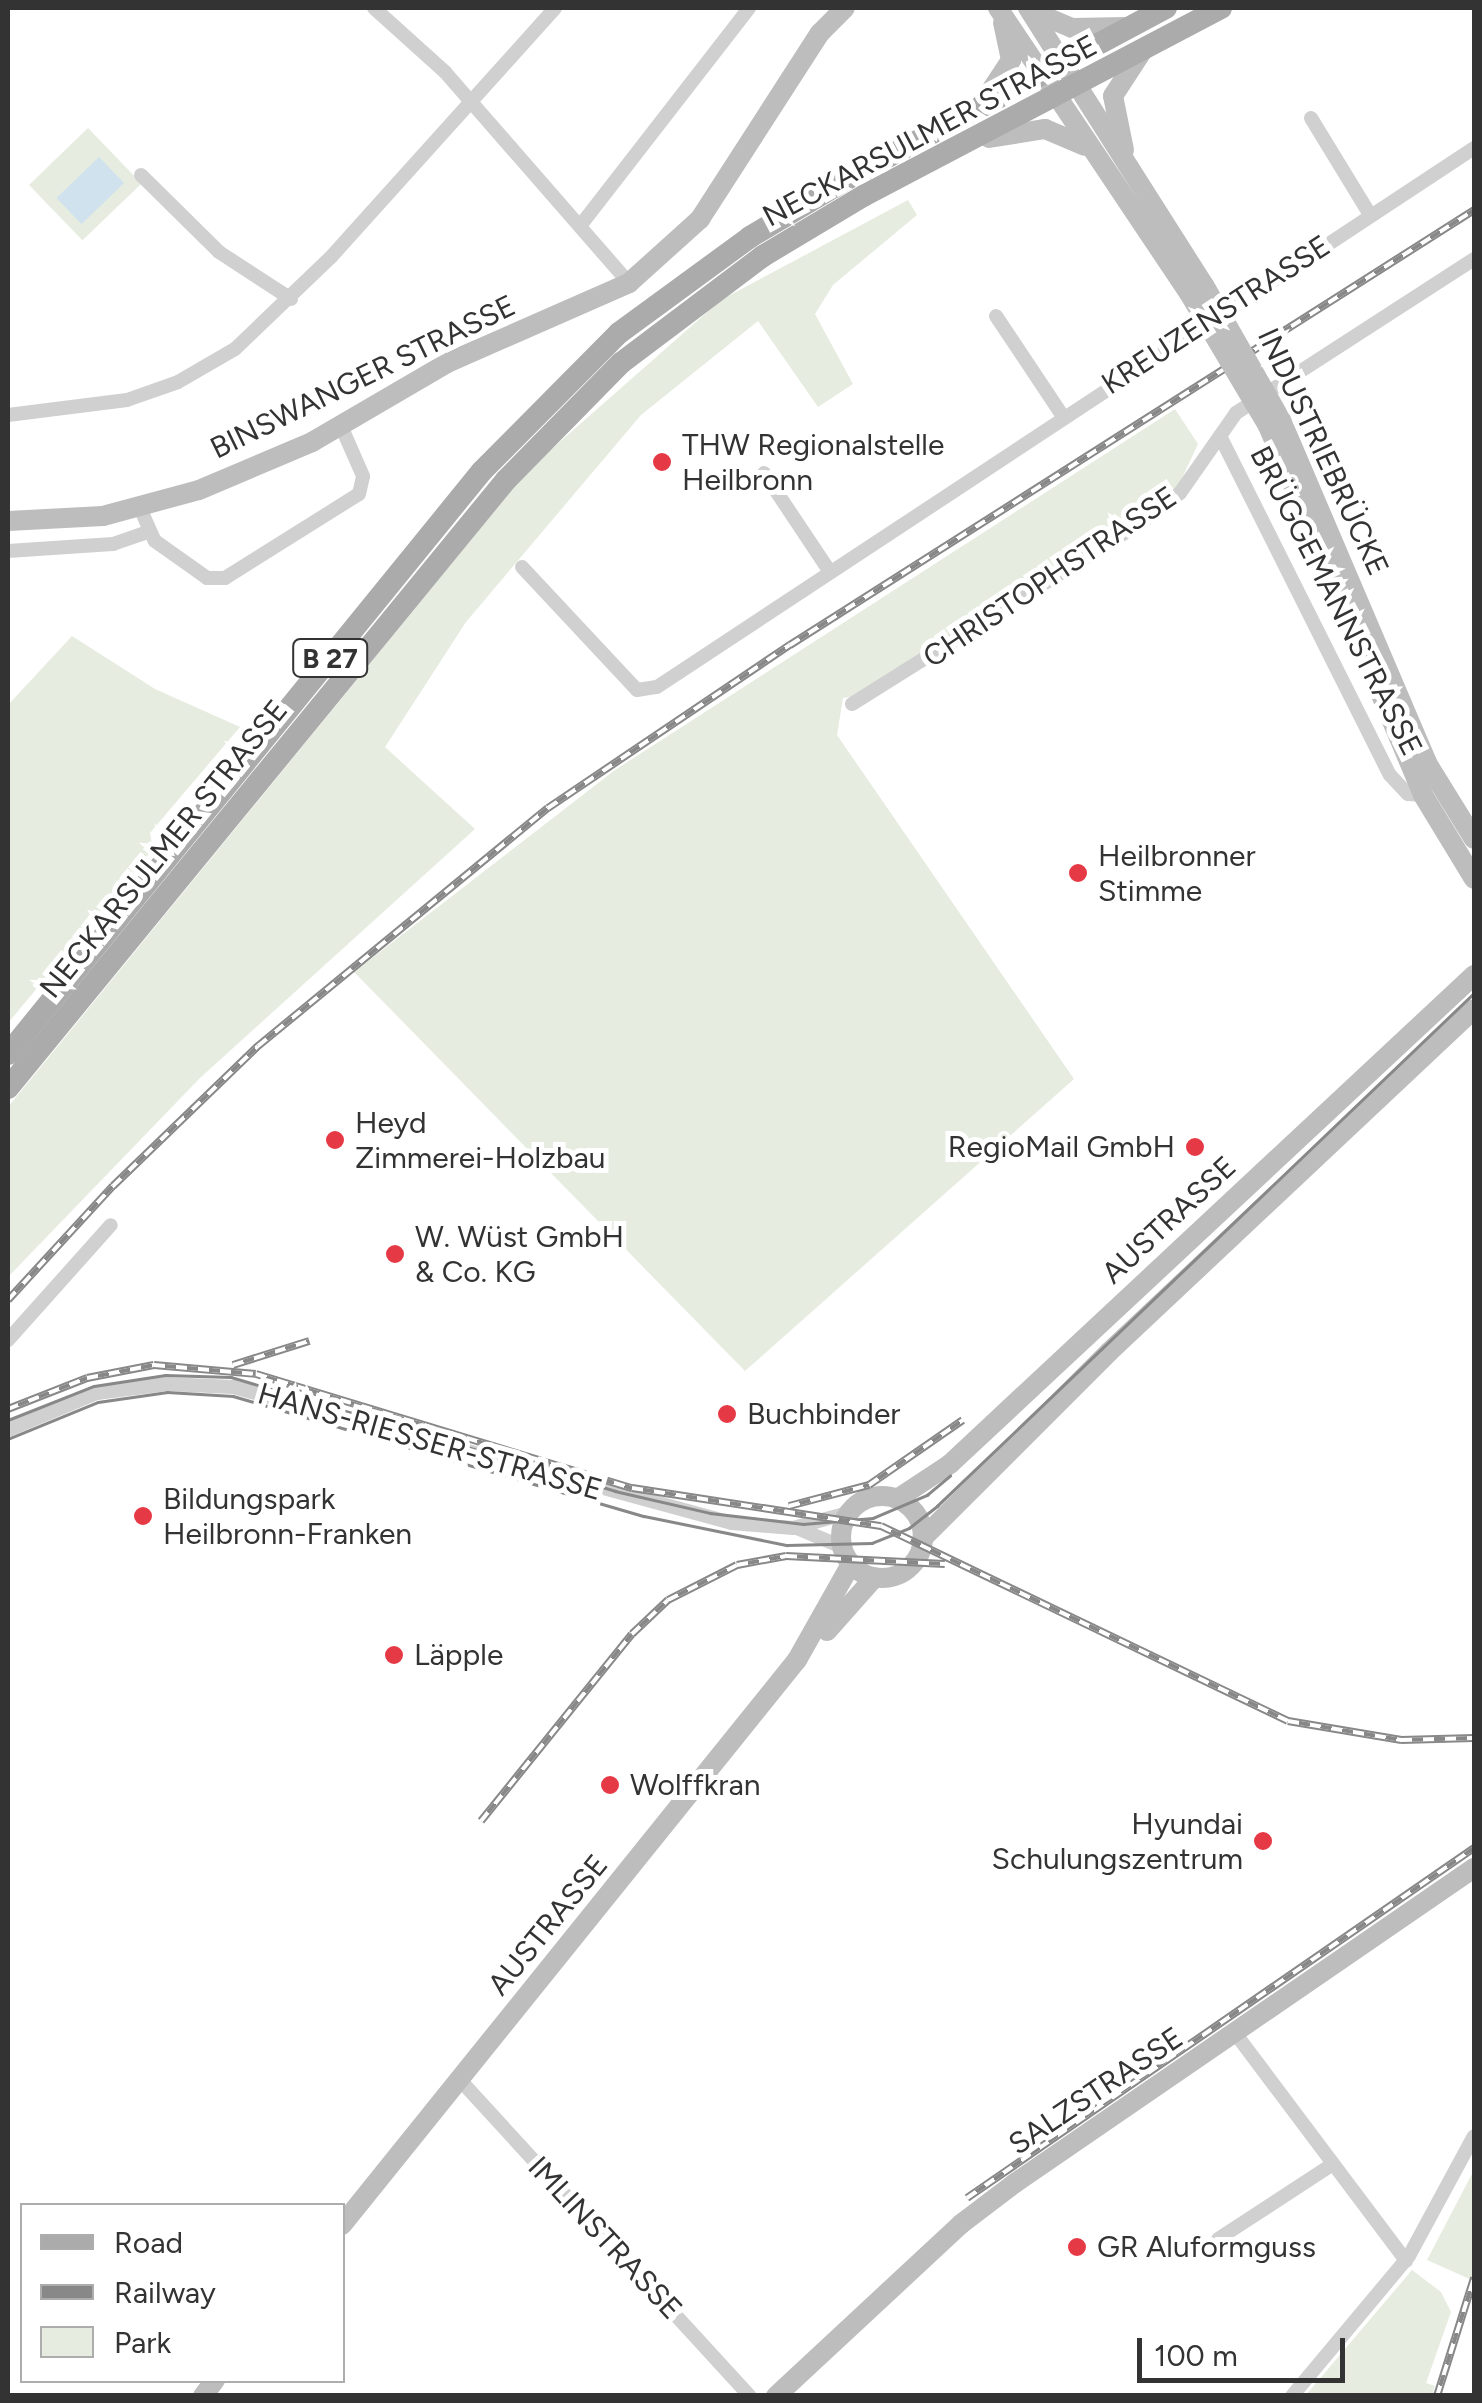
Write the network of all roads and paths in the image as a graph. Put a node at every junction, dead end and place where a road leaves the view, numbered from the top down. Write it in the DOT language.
graph roads {
  1 [pos="374,8"];
  2 [pos="555,8"];
  3 [pos="749,8"];
  4 [pos="844,8"];
  5 [pos="998,8"];
  6 [pos="1029,8"];
  7 [pos="1166,8"];
  8 [pos="1221,8"];
  9 [pos="1129,26"];
  10 [pos="1142,50"];
  11 [pos="1063,62"];
  12 [pos="1042,72"];
  13 [pos="1066,91"];
  14 [pos="471,100"];
  15 [pos="976,110"];
  16 [pos="1311,118"];
  17 [pos="1474,148"];
  18 [pos="954,150"];
  19 [pos="1093,154"];
  20 [pos="141,175"];
  21 [pos="1144,193"];
  22 [pos="1369,213"];
  23 [pos="580,226"];
  24 [pos="1469,263"];
  25 [pos="1474,282"];
  26 [pos="629,284"];
  27 [pos="1198,290"];
  28 [pos="291,299"];
  29 [pos="996,316"];
  30 [pos="1062,415"];
  31 [pos="8,416"];
  32 [pos="1274,423"];
  33 [pos="341,426"];
  34 [pos="1220,436"];
  35 [pos="764,473"];
  36 [pos="140,508"];
  37 [pos="8,521"];
  38 [pos="148,532"];
  39 [pos="8,551"];
  40 [pos="522,566"];
  41 [pos="830,572"];
  42 [pos="852,704"];
  43 [pos="1424,795"];
  44 [pos="1474,839"];
  45 [pos="1474,879"];
  46 [pos="1474,976"];
  47 [pos="1474,1009"];
  48 [pos="8,1054"];
  49 [pos="8,1088"];
  50 [pos="111,1226"];
  51 [pos="8,1340"];
  52 [pos="8,1430"];
  53 [pos="897,1499"];
  54 [pos="848,1513"];
  55 [pos="797,1528"];
  56 [pos="922,1539"];
  57 [pos="846,1555"];
  58 [pos="875,1577"];
  59 [pos="797,1660"];
  60 [pos="1474,1868"];
  61 [pos="1235,2033"];
  62 [pos="461,2081"];
  63 [pos="1474,2136"];
  64 [pos="1333,2164"];
  65 [pos="345,2221"];
  66 [pos="1218,2239"];
  67 [pos="1406,2261"];
  68 [pos="750,2396"];
  69 [pos="776,2396"];
  70 [pos="1292,2396"];
  1 -- 14 [label="street"];
  2 -- 14 [label="street"];
  3 -- 23 [label="street"];
  4 -- 26 [label="main road, BINSWANGER STRASSE"];
  5 -- 12 [label="main road"];
  5 -- 15 [label="main road"];
  6 -- 9 [label="main road"];
  6 -- 11 [label="main road"];
  7 -- 9 [label="main road, NECKARSULMER STRASSE / B 27"];
  8 -- 10 [label="main road, NECKARSULMER STRASSE / B 27"];
  9 -- 11 [label="main road, NECKARSULMER STRASSE / B 27"];
  10 -- 13 [label="main road, NECKARSULMER STRASSE / B 27"];
  10 -- 21 [label="main road"];
  11 -- 12 [label="main road, NECKARSULMER STRASSE / B 27"];
  11 -- 13 [label="main road"];
  12 -- 13 [label="main road"];
  12 -- 15 [label="main road, NECKARSULMER STRASSE / B 27"];
  13 -- 18 [label="main road, NECKARSULMER STRASSE / B 27"];
  13 -- 19 [label="main road, INDUSTRIEBRÜCKE"];
  13 -- 21 [label="main road, INDUSTRIEBRÜCKE"];
  14 -- 23 [label="street"];
  14 -- 28 [label="street"];
  15 -- 48 [label="main road, NECKARSULMER STRASSE / B 27"];
  16 -- 22 [label="street"];
  17 -- 22 [label="street, KREUZENSTRASSE"];
  18 -- 19 [label="main road"];
  18 -- 49 [label="main road, NECKARSULMER STRASSE / B 27"];
  19 -- 27 [label="main road, INDUSTRIEBRÜCKE"];
  20 -- 28 [label="street"];
  21 -- 27 [label="main road, INDUSTRIEBRÜCKE"];
  22 -- 30 [label="street, KREUZENSTRASSE"];
  23 -- 26 [label="street"];
  24 -- 25 [label="street"];
  24 -- 34 [label="street, CHRISTOPHSTRASSE"];
  26 -- 33 [label="main road, BINSWANGER STRASSE"];
  27 -- 32 [label="main road, INDUSTRIEBRÜCKE, bridge"];
  28 -- 31 [label="street"];
  29 -- 30 [label="street"];
  30 -- 41 [label="street, KREUZENSTRASSE"];
  32 -- 43 [label="main road, INDUSTRIEBRÜCKE"];
  32 -- 44 [label="main road, INDUSTRIEBRÜCKE"];
  33 -- 36 [label="main road, BINSWANGER STRASSE"];
  33 -- 38 [label="street"];
  34 -- 42 [label="street, CHRISTOPHSTRASSE"];
  34 -- 43 [label="street, BRÜGGEMANNSTRASSE"];
  35 -- 41 [label="street"];
  36 -- 37 [label="main road, BINSWANGER STRASSE"];
  36 -- 38 [label="street"];
  38 -- 39 [label="street"];
  40 -- 41 [label="street, KREUZENSTRASSE"];
  43 -- 45 [label="main road, BRÜGGEMANNSTRASSE"];
  46 -- 53 [label="main road, AUSTRASSE"];
  47 -- 56 [label="main road, AUSTRASSE"];
  50 -- 51 [label="street"];
  52 -- 55 [label="street, HANS-RIESSER-STRASSE"];
  53 -- 54 [label="main road, AUSTRASSE"];
  53 -- 56 [label="main road"];
  54 -- 55 [label="street, HANS-RIESSER-STRASSE"];
  54 -- 57 [label="main road, AUSTRASSE"];
  55 -- 57 [label="street, HANS-RIESSER-STRASSE"];
  56 -- 58 [label="main road, AUSTRASSE"];
  57 -- 58 [label="main road"];
  57 -- 59 [label="main road, AUSTRASSE"];
  58 -- 59 [label="main road, AUSTRASSE"];
  59 -- 62 [label="main road, AUSTRASSE"];
  60 -- 61 [label="main road, SALZSTRASSE"];
  61 -- 64 [label="street"];
  61 -- 69 [label="main road, SALZSTRASSE"];
  62 -- 65 [label="main road, AUSTRASSE"];
  62 -- 68 [label="street, IMLINSTRASSE"];
  63 -- 67 [label="street"];
  64 -- 66 [label="street"];
  64 -- 67 [label="street"];
  67 -- 70 [label="street"];
}
